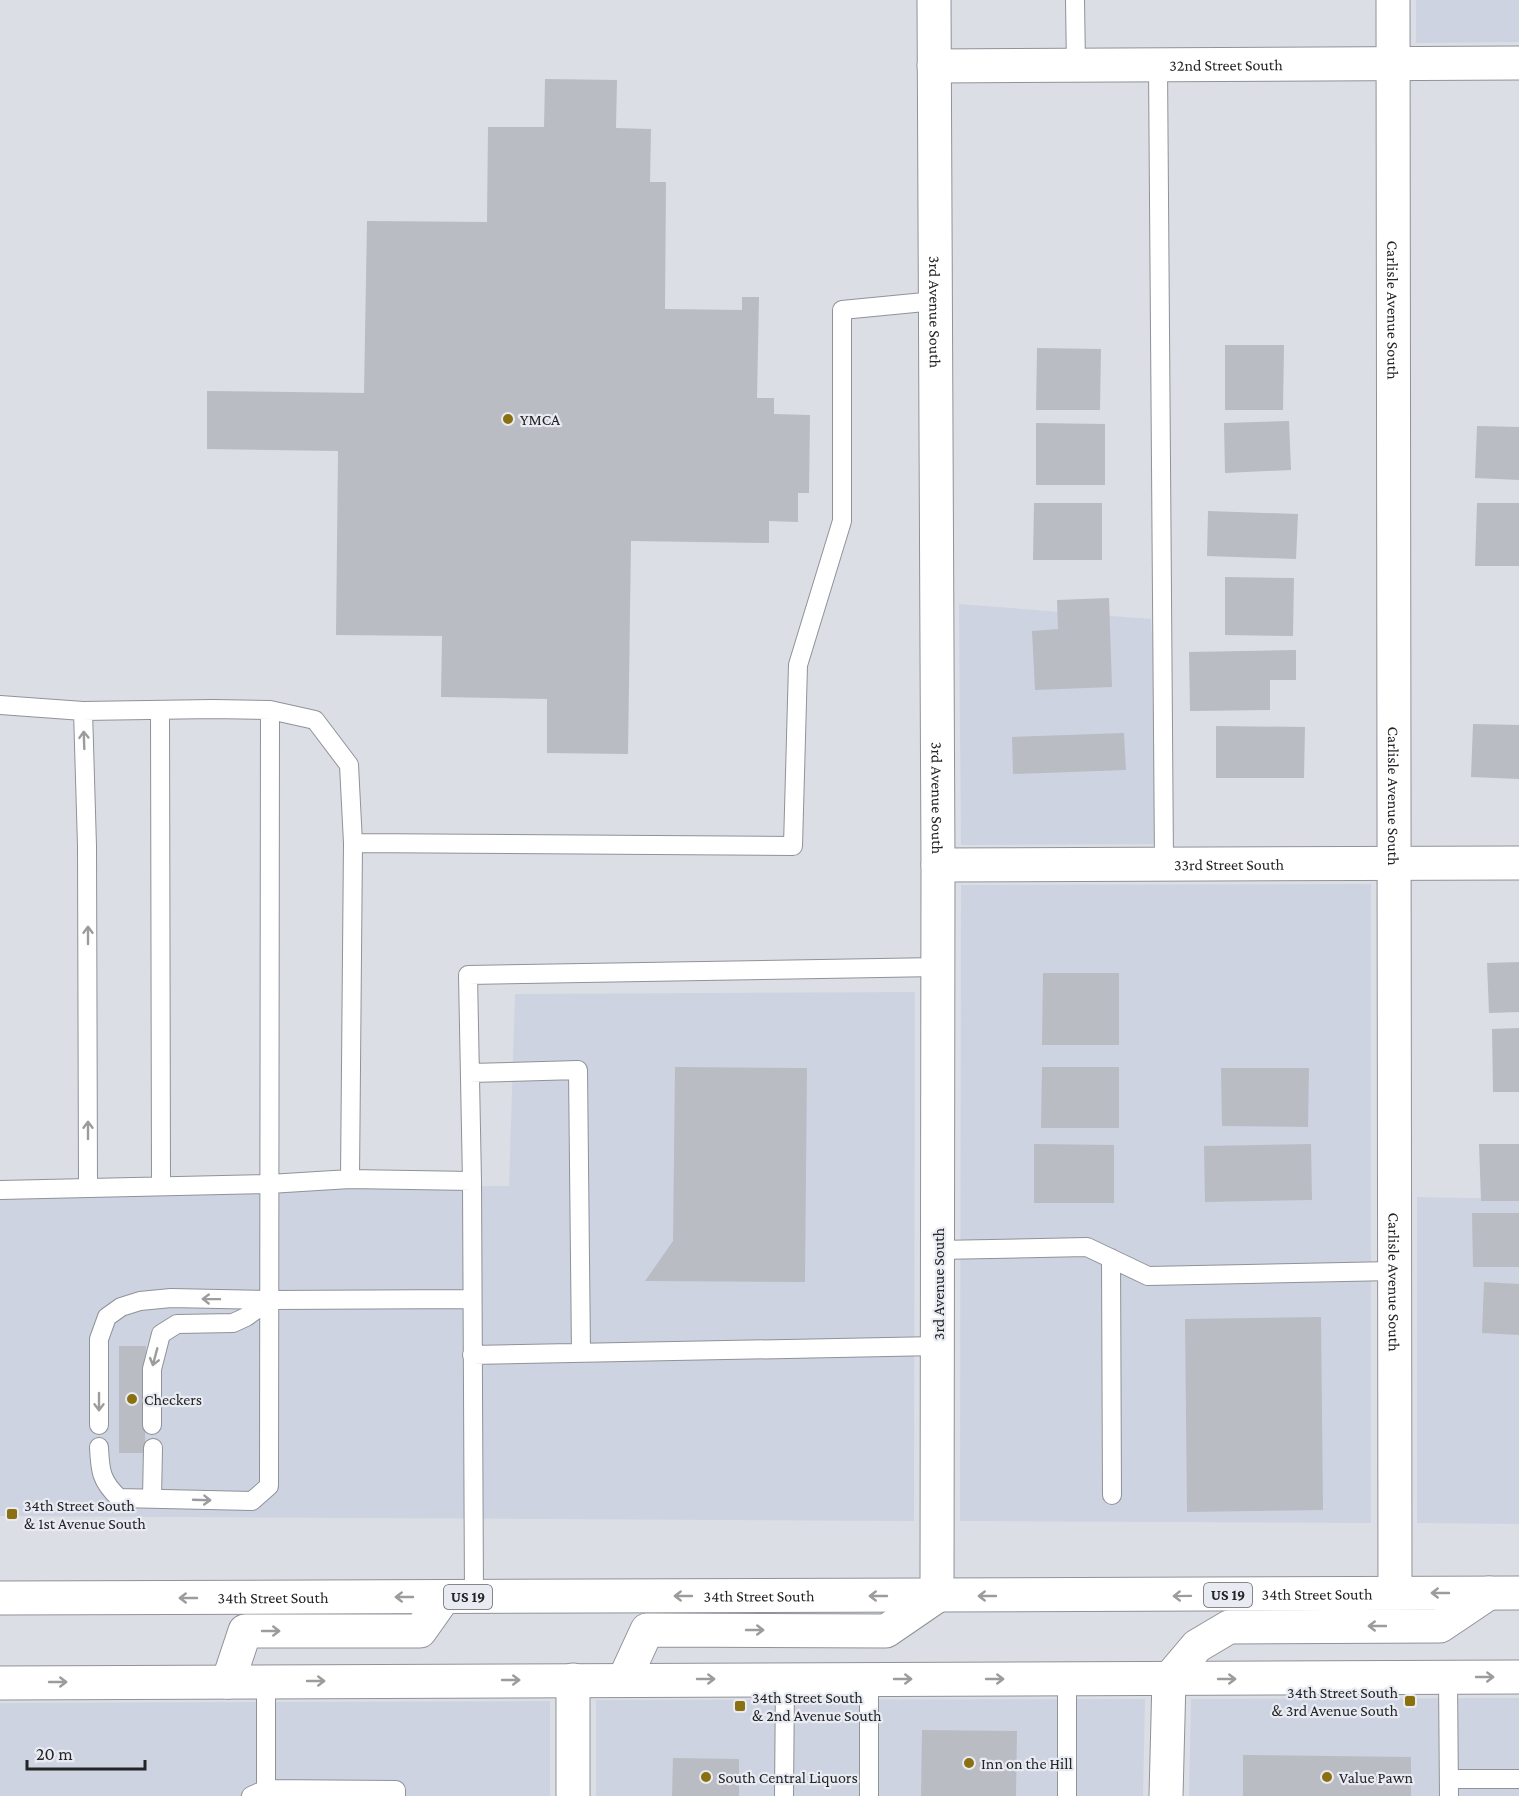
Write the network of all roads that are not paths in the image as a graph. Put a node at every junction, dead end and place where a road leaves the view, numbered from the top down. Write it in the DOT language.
graph roads {
  1 [pos="934,0"];
  2 [pos="1075,0"];
  3 [pos="1393,0"];
  4 [pos="1393,63"];
  5 [pos="1519,63"];
  6 [pos="1076,65"];
  7 [pos="1158,65"];
  8 [pos="934,66"];
  9 [pos="935,301"];
  10 [pos="0,705"];
  11 [pos="270,710"];
  12 [pos="83,711"];
  13 [pos="160,711"];
  14 [pos="353,843"];
  15 [pos="1519,863"];
  16 [pos="1164,864"];
  17 [pos="1394,864"];
  18 [pos="938,865"];
  19 [pos="938,967"];
  20 [pos="470,1073"];
  21 [pos="350,1179"];
  22 [pos="472,1181"];
  23 [pos="268,1184"];
  24 [pos="161,1185"];
  25 [pos="88,1188"];
  26 [pos="0,1190"];
  27 [pos="938,1250"];
  28 [pos="1111,1258"];
  29 [pos="1394,1271"];
  30 [pos="472,1299"];
  31 [pos="270,1300"];
  32 [pos="938,1346"];
  33 [pos="581,1353"];
  34 [pos="472,1356"];
  35 [pos="99,1425"];
  36 [pos="152,1425"];
  37 [pos="99,1447"];
  38 [pos="153,1448"];
  39 [pos="1112,1495"];
  40 [pos="152,1498"];
  41 [pos="1395,1593"];
  42 [pos="1504,1593"];
  43 [pos="937,1596"];
  44 [pos="459,1597"];
  45 [pos="0,1598"];
  46 [pos="1519,1677"];
  47 [pos="1448,1678"];
  48 [pos="785,1679"];
  49 [pos="869,1679"];
  50 [pos="1067,1679"];
  51 [pos="1169,1679"];
  52 [pos="573,1680"];
  53 [pos="624,1680"];
  54 [pos="228,1682"];
  55 [pos="266,1682"];
  56 [pos="0,1683"];
  57 [pos="1519,1779"];
  58 [pos="1449,1787"];
  59 [pos="258,1792"];
  60 [pos="396,1796"];
  61 [pos="573,1796"];
  62 [pos="784,1796"];
  63 [pos="869,1796"];
  64 [pos="1067,1796"];
  65 [pos="1166,1796"];
  1 -- 8 [label="main road, 3rd Avenue South"];
  2 -- 6 [label="lane"];
  3 -- 4 [label="main road, Carlisle Avenue South"];
  4 -- 5 [label="main road, 32nd Street South"];
  4 -- 7 [label="main road, 32nd Street South"];
  4 -- 17 [label="main road, Carlisle Avenue South"];
  6 -- 7 [label="main road, 32nd Street South"];
  6 -- 8 [label="main road, 32nd Street South"];
  7 -- 16 [label="lane"];
  8 -- 9 [label="main road, 3rd Avenue South"];
  9 -- 14 [label="lane"];
  9 -- 18 [label="main road, 3rd Avenue South"];
  10 -- 12 [label="lane"];
  11 -- 13 [label="lane"];
  11 -- 14 [label="lane"];
  11 -- 23 [label="lane"];
  12 -- 13 [label="lane"];
  25 -- 12 [label="lane, one-way"];
  13 -- 24 [label="lane"];
  14 -- 21 [label="lane"];
  15 -- 17 [label="main road, 33rd Street South"];
  16 -- 17 [label="main road, 33rd Street South"];
  16 -- 18 [label="main road, 33rd Street South"];
  17 -- 29 [label="main road, Carlisle Avenue South"];
  18 -- 19 [label="main road, 3rd Avenue South"];
  19 -- 20 [label="lane"];
  19 -- 27 [label="main road, 3rd Avenue South"];
  20 -- 22 [label="lane"];
  20 -- 33 [label="lane"];
  21 -- 22 [label="lane"];
  21 -- 23 [label="lane"];
  22 -- 30 [label="lane"];
  23 -- 24 [label="lane"];
  23 -- 31 [label="lane"];
  24 -- 25 [label="lane"];
  25 -- 26 [label="lane"];
  27 -- 28 [label="lane"];
  27 -- 32 [label="main road, 3rd Avenue South"];
  28 -- 29 [label="lane"];
  28 -- 39 [label="lane"];
  29 -- 41 [label="main road, Carlisle Avenue South"];
  30 -- 31 [label="lane"];
  30 -- 34 [label="lane"];
  31 -- 35 [label="lane, one-way"];
  31 -- 36 [label="lane, one-way"];
  40 -- 31 [label="lane, one-way"];
  32 -- 33 [label="lane"];
  32 -- 43 [label="main road, 3rd Avenue South"];
  33 -- 34 [label="lane"];
  34 -- 44 [label="lane"];
  37 -- 40 [label="lane"];
  38 -- 40 [label="lane"];
  42 -- 41 [label="main road, 34th Street South / US 19, one-way"];
  41 -- 43 [label="main road, 34th Street South / US 19, one-way"];
  42 -- 51 [label="main road, one-way"];
  43 -- 44 [label="main road, 34th Street South / US 19, one-way"];
  53 -- 43 [label="main road, one-way"];
  44 -- 45 [label="main road, 34th Street South / US 19, one-way"];
  54 -- 44 [label="main road, one-way"];
  47 -- 46 [label="main road, one-way"];
  51 -- 47 [label="main road, one-way"];
  47 -- 58 [label="lane"];
  48 -- 49 [label="main road"];
  53 -- 48 [label="main road, one-way"];
  48 -- 62 [label="lane"];
  49 -- 50 [label="main road, one-way"];
  49 -- 63 [label="lane"];
  50 -- 51 [label="main road"];
  50 -- 64 [label="lane"];
  51 -- 65 [label="main road"];
  52 -- 53 [label="main road"];
  55 -- 52 [label="main road, one-way"];
  52 -- 61 [label="main road"];
  54 -- 55 [label="main road"];
  56 -- 54 [label="main road, one-way"];
  55 -- 59 [label="lane"];
  57 -- 58 [label="lane"];
  59 -- 60 [label="lane"];
}
